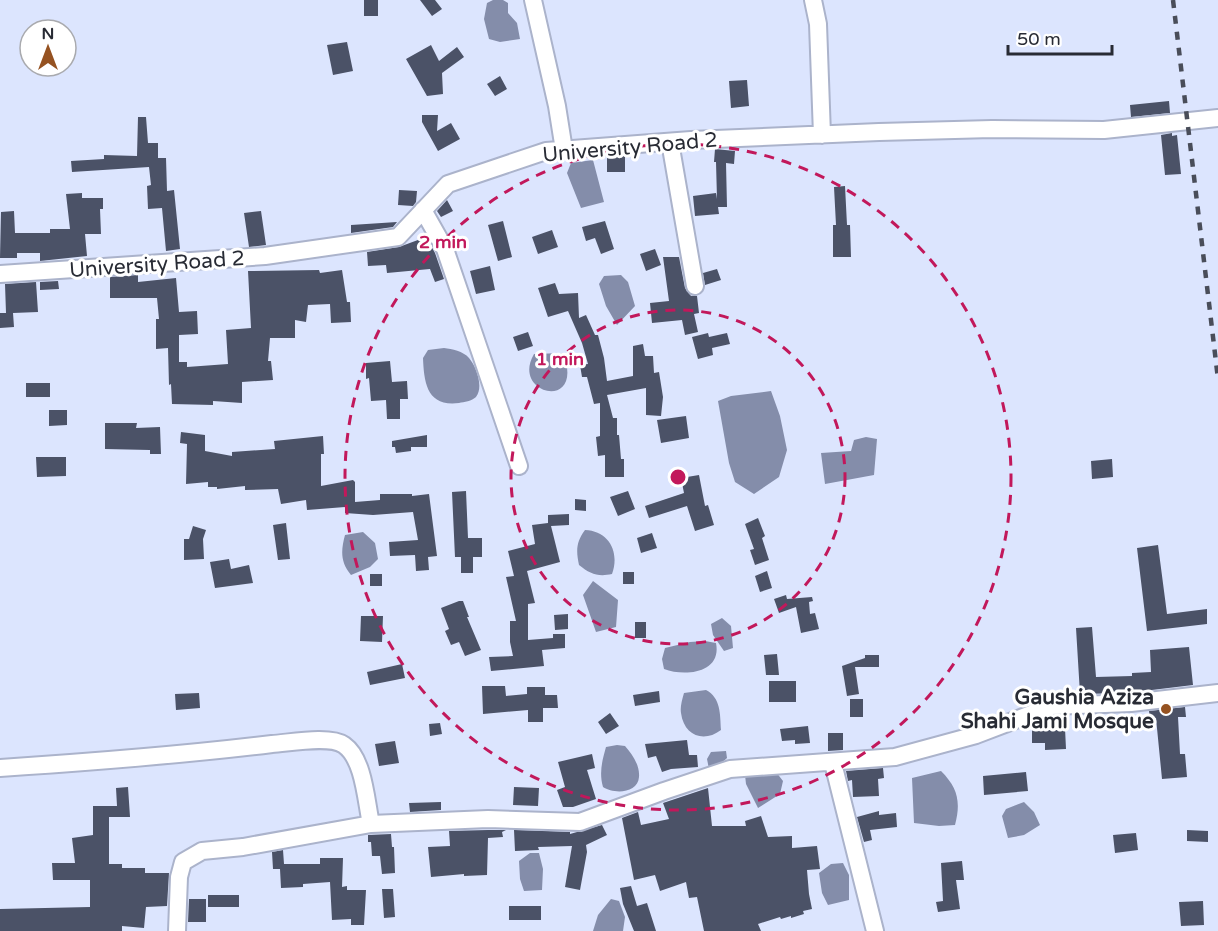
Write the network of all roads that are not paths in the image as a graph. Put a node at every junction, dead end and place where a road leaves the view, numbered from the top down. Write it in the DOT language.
graph roads {
  1 [pos="533,0"];
  2 [pos="813,0"];
  3 [pos="1218,118"];
  4 [pos="822,135"];
  5 [pos="670,142"];
  6 [pos="564,150"];
  7 [pos="423,210"];
  8 [pos="0,274"];
  9 [pos="695,286"];
  10 [pos="519,466"];
  11 [pos="1218,693"];
  12 [pos="833,763"];
  13 [pos="0,768"];
  14 [pos="371,824"];
  15 [pos="176,929"];
  16 [pos="875,931"];
  1 -- 6 [label="street"];
  2 -- 4 [label="street"];
  3 -- 4 [label="street, University Road 2"];
  4 -- 5 [label="street, University Road 2"];
  5 -- 6 [label="street, University Road 2"];
  5 -- 9 [label="street"];
  6 -- 7 [label="street, University Road 2"];
  7 -- 8 [label="street, University Road 2"];
  7 -- 10 [label="street"];
  11 -- 12 [label="street"];
  12 -- 14 [label="street"];
  12 -- 16 [label="street"];
  13 -- 14 [label="street"];
  14 -- 15 [label="street"];
}
